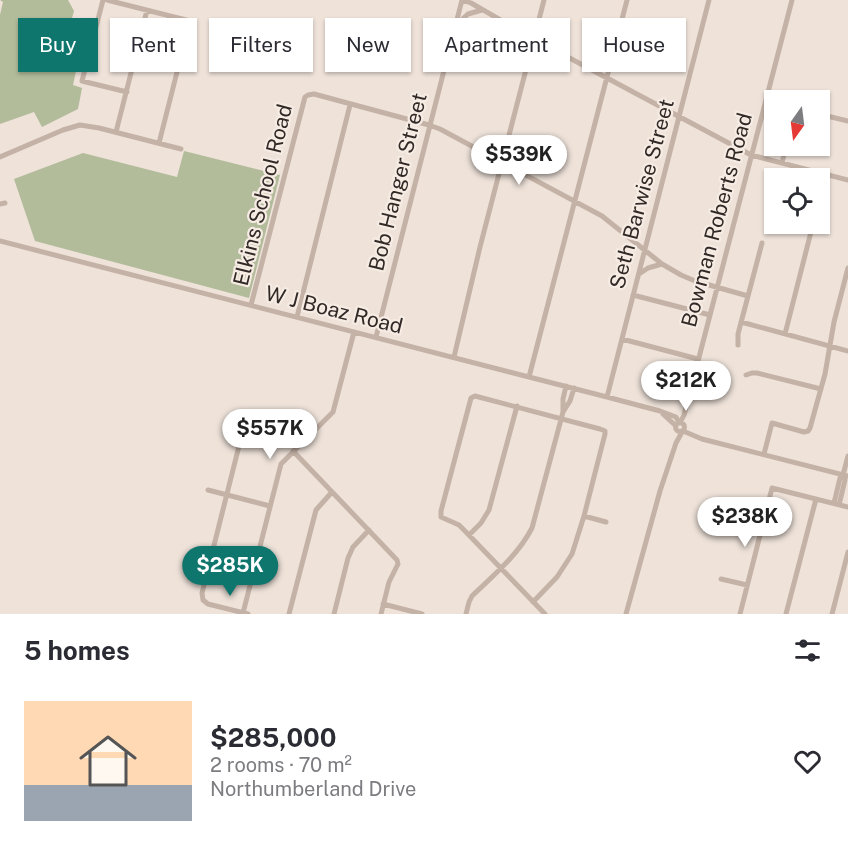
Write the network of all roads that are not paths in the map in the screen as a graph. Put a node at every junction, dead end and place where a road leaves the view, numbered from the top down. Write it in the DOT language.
graph roads {
  1 [pos="103,0"];
  2 [pos="107,0"];
  3 [pos="462,0"];
  4 [pos="544,0"];
  5 [pos="627,0"];
  6 [pos="709,0"];
  7 [pos="792,0"];
  8 [pos="147,10"];
  9 [pos="482,10"];
  10 [pos="456,18"];
  11 [pos="463,18"];
  12 [pos="496,18"];
  13 [pos="539,18"];
  14 [pos="570,58"];
  15 [pos="442,72"];
  16 [pos="525,72"];
  17 [pos="607,77"];
  18 [pos="126,92"];
  19 [pos="350,105"];
  20 [pos="679,116"];
  21 [pos="830,117"];
  22 [pos="848,121"];
  23 [pos="429,125"];
  24 [pos="116,132"];
  25 [pos="159,143"];
  26 [pos="181,149"];
  27 [pos="751,154"];
  28 [pos="784,156"];
  29 [pos="0,157"];
  30 [pos="502,163"];
  31 [pos="782,163"];
  32 [pos="802,168"];
  33 [pos="830,175"];
  34 [pos="848,180"];
  35 [pos="575,201"];
  36 [pos="810,234"];
  37 [pos="0,241"];
  38 [pos="762,243"];
  39 [pos="645,250"];
  40 [pos="662,264"];
  41 [pos="848,268"];
  42 [pos="638,275"];
  43 [pos="717,288"];
  44 [pos="633,295"];
  45 [pos="748,296"];
  46 [pos="251,305"];
  47 [pos="710,315"];
  48 [pos="297,317"];
  49 [pos="741,322"];
  50 [pos="354,332"];
  51 [pos="785,334"];
  52 [pos="376,337"];
  53 [pos="622,339"];
  54 [pos="738,345"];
  55 [pos="830,346"];
  56 [pos="848,351"];
  57 [pos="454,357"];
  58 [pos="698,359"];
  59 [pos="746,375"];
  60 [pos="529,377"];
  61 [pos="566,386"];
  62 [pos="574,388"];
  63 [pos="820,389"];
  64 [pos="607,397"];
  65 [pos="517,406"];
  66 [pos="562,415"];
  67 [pos="248,425"];
  68 [pos="681,427"];
  69 [pos="293,451"];
  70 [pos="764,454"];
  71 [pos="848,456"];
  72 [pos="846,475"];
  73 [pos="208,490"];
  74 [pos="332,492"];
  75 [pos="227,495"];
  76 [pos="816,499"];
  77 [pos="837,504"];
  78 [pos="270,506"];
  79 [pos="848,507"];
  80 [pos="584,516"];
  81 [pos="606,522"];
  82 [pos="369,530"];
  83 [pos="469,535"];
  84 [pos="848,552"];
  85 [pos="501,568"];
  86 [pos="721,579"];
  87 [pos="747,585"];
  88 [pos="533,602"];
  89 [pos="383,604"];
  90 [pos="245,613"];
  91 [pos="289,614"];
  92 [pos="334,614"];
  93 [pos="381,614"];
  94 [pos="422,614"];
  95 [pos="466,614"];
  96 [pos="545,614"];
  97 [pos="626,614"];
  98 [pos="740,614"];
  99 [pos="786,614"];
  100 [pos="832,614"];
  1 -- 18 [label="street"];
  2 -- 8 [label="street"];
  3 -- 9 [label="street"];
  3 -- 10 [label="street, Bob Hanger Street"];
  4 -- 13 [label="street"];
  5 -- 17 [label="street"];
  6 -- 20 [label="street, Seth Barwise Street"];
  7 -- 27 [label="street, Bowman Roberts Road"];
  8 -- 18 [label="street"];
  8 -- 25 [label="street"];
  9 -- 11 [label="street"];
  9 -- 12 [label="street"];
  14 -- 17 [label="street"];
  15 -- 23 [label="street, Bob Hanger Street"];
  16 -- 30 [label="street"];
  17 -- 20 [label="street"];
  17 -- 35 [label="street"];
  18 -- 24 [label="street"];
  19 -- 23 [label="street"];
  19 -- 46 [label="street, Elkins School Road"];
  19 -- 48 [label="street"];
  20 -- 27 [label="street"];
  20 -- 39 [label="street, Seth Barwise Street"];
  21 -- 22 [label="street"];
  23 -- 30 [label="street"];
  23 -- 52 [label="street, Bob Hanger Street"];
  24 -- 25 [label="street"];
  24 -- 29 [label="street"];
  25 -- 26 [label="street"];
  27 -- 31 [label="street"];
  27 -- 43 [label="street, Bowman Roberts Road"];
  28 -- 31 [label="street"];
  30 -- 35 [label="street"];
  30 -- 57 [label="street"];
  31 -- 32 [label="street"];
  33 -- 34 [label="street"];
  35 -- 39 [label="street"];
  35 -- 60 [label="street"];
  36 -- 51 [label="street"];
  37 -- 46 [label="street, W J Boaz Road"];
  38 -- 45 [label="street"];
  39 -- 40 [label="street"];
  39 -- 42 [label="street, Seth Barwise Street"];
  40 -- 42 [label="street"];
  40 -- 43 [label="street"];
  41 -- 55 [label="street"];
  42 -- 44 [label="street, Seth Barwise Street"];
  43 -- 45 [label="street"];
  43 -- 47 [label="street, Bowman Roberts Road"];
  44 -- 47 [label="street"];
  44 -- 53 [label="street, Seth Barwise Street"];
  45 -- 49 [label="street"];
  46 -- 48 [label="street, W J Boaz Road"];
  47 -- 58 [label="street, Bowman Roberts Road"];
  48 -- 50 [label="street, W J Boaz Road"];
  49 -- 51 [label="street"];
  49 -- 54 [label="street"];
  50 -- 52 [label="street, W J Boaz Road"];
  50 -- 69 [label="street"];
  51 -- 55 [label="street"];
  52 -- 57 [label="street, W J Boaz Road"];
  53 -- 58 [label="street"];
  53 -- 64 [label="street, Seth Barwise Street"];
  55 -- 56 [label="street"];
  55 -- 63 [label="street"];
  57 -- 60 [label="street, W J Boaz Road"];
  58 -- 68 [label="street, Bowman Roberts Road"];
  59 -- 63 [label="street"];
  60 -- 61 [label="street, W J Boaz Road"];
  61 -- 62 [label="street, W J Boaz Road"];
  61 -- 66 [label="street"];
  62 -- 64 [label="street, W J Boaz Road"];
  62 -- 66 [label="street"];
  63 -- 70 [label="street"];
  64 -- 68 [label="street, W J Boaz Road"];
  65 -- 66 [label="street"];
  65 -- 83 [label="street"];
  65 -- 83 [label="street"];
  66 -- 80 [label="street"];
  66 -- 85 [label="street"];
  67 -- 75 [label="street"];
  68 -- 70 [label="street, W J Boaz Road"];
  68 -- 97 [label="street, Bowman Roberts Road"];
  69 -- 74 [label="street"];
  69 -- 78 [label="street"];
  70 -- 72 [label="street, W J Boaz Road"];
  71 -- 72 [label="street"];
  72 -- 77 [label="street"];
  73 -- 75 [label="street"];
  74 -- 82 [label="street"];
  74 -- 91 [label="street"];
  75 -- 78 [label="street"];
  75 -- 90 [label="street"];
  76 -- 77 [label="street"];
  76 -- 87 [label="street"];
  76 -- 99 [label="street"];
  77 -- 79 [label="street"];
  78 -- 90 [label="street"];
  80 -- 81 [label="street"];
  80 -- 88 [label="street"];
  82 -- 89 [label="street"];
  82 -- 92 [label="street"];
  83 -- 85 [label="street"];
  84 -- 100 [label="street"];
  85 -- 88 [label="street"];
  85 -- 95 [label="street"];
  86 -- 87 [label="street"];
  87 -- 98 [label="street"];
  88 -- 96 [label="street"];
  89 -- 93 [label="street"];
  89 -- 94 [label="street"];
}
